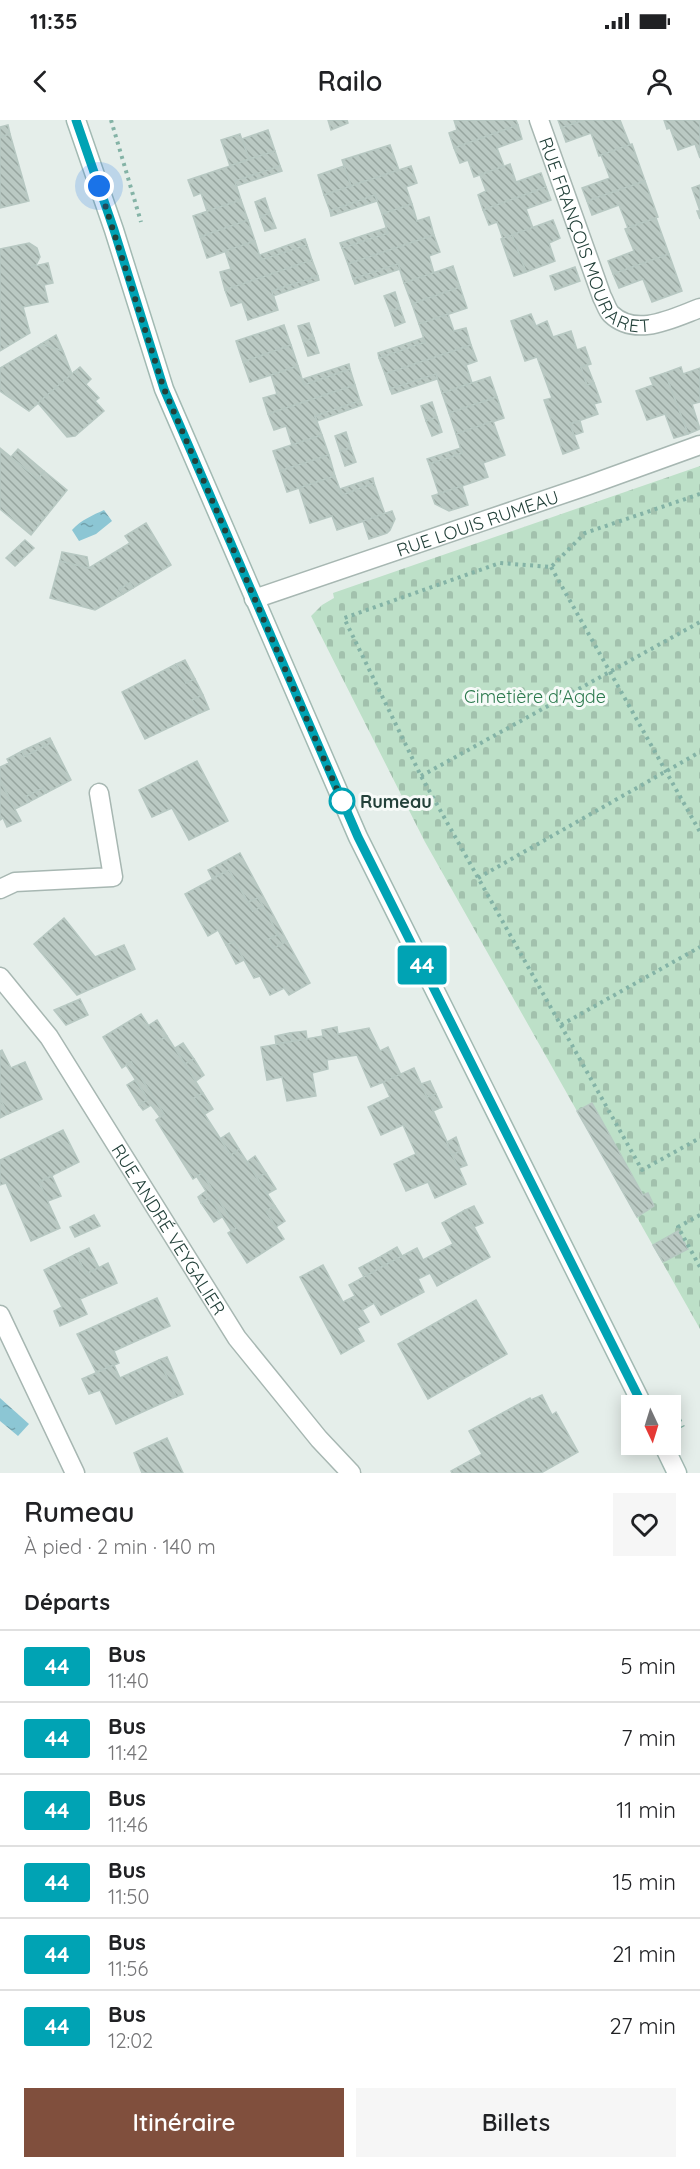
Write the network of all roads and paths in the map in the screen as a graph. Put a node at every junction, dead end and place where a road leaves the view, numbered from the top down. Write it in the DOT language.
graph roads {
  1 [pos="76,120"];
  2 [pos="111,120"];
  3 [pos="539,120"];
  4 [pos="144,231"];
  5 [pos="700,308"];
  6 [pos="700,446"];
  7 [pos="700,494"];
  8 [pos="551,567"];
  9 [pos="255,598"];
  10 [pos="700,622"];
  11 [pos="609,670"];
  12 [pos="700,752"];
  13 [pos="666,771"];
  14 [pos="420,776"];
  15 [pos="99,793"];
  16 [pos="700,832"];
  17 [pos="478,878"];
  18 [pos="0,889"];
  19 [pos="700,947"];
  20 [pos="0,977"];
  21 [pos="561,1025"];
  22 [pos="700,1138"];
  23 [pos="700,1215"];
  24 [pos="700,1267"];
  25 [pos="0,1315"];
  26 [pos="637,1395"];
  27 [pos="681,1422"];
  28 [pos="684,1428"];
  29 [pos="668,1455"];
  30 [pos="75,1473"];
  31 [pos="351,1473"];
  32 [pos="677,1473"];
  1 -- 9 [label="street"];
  2 -- 4 [label="path"];
  3 -- 5 [label="street, RUE FRANÇOIS MOURARET"];
  6 -- 9 [label="street, RUE LOUIS RUMEAU"];
  7 -- 8 [label="path"];
  8 -- 11 [label="path"];
  8 -- 14 [label="path"];
  9 -- 26 [label="street"];
  10 -- 11 [label="path"];
  11 -- 13 [label="path"];
  11 -- 14 [label="path"];
  12 -- 13 [label="path"];
  13 -- 16 [label="path"];
  13 -- 17 [label="path"];
  14 -- 17 [label="path"];
  15 -- 18 [label="street"];
  17 -- 21 [label="path"];
  19 -- 21 [label="path"];
  20 -- 31 [label="street, RUE ANDRÉ VEYGALIER"];
  21 -- 22 [label="path"];
  23 -- 24 [label="path"];
  25 -- 30 [label="street"];
  27 -- 28 [label="path"];
  29 -- 32 [label="street"];
}
